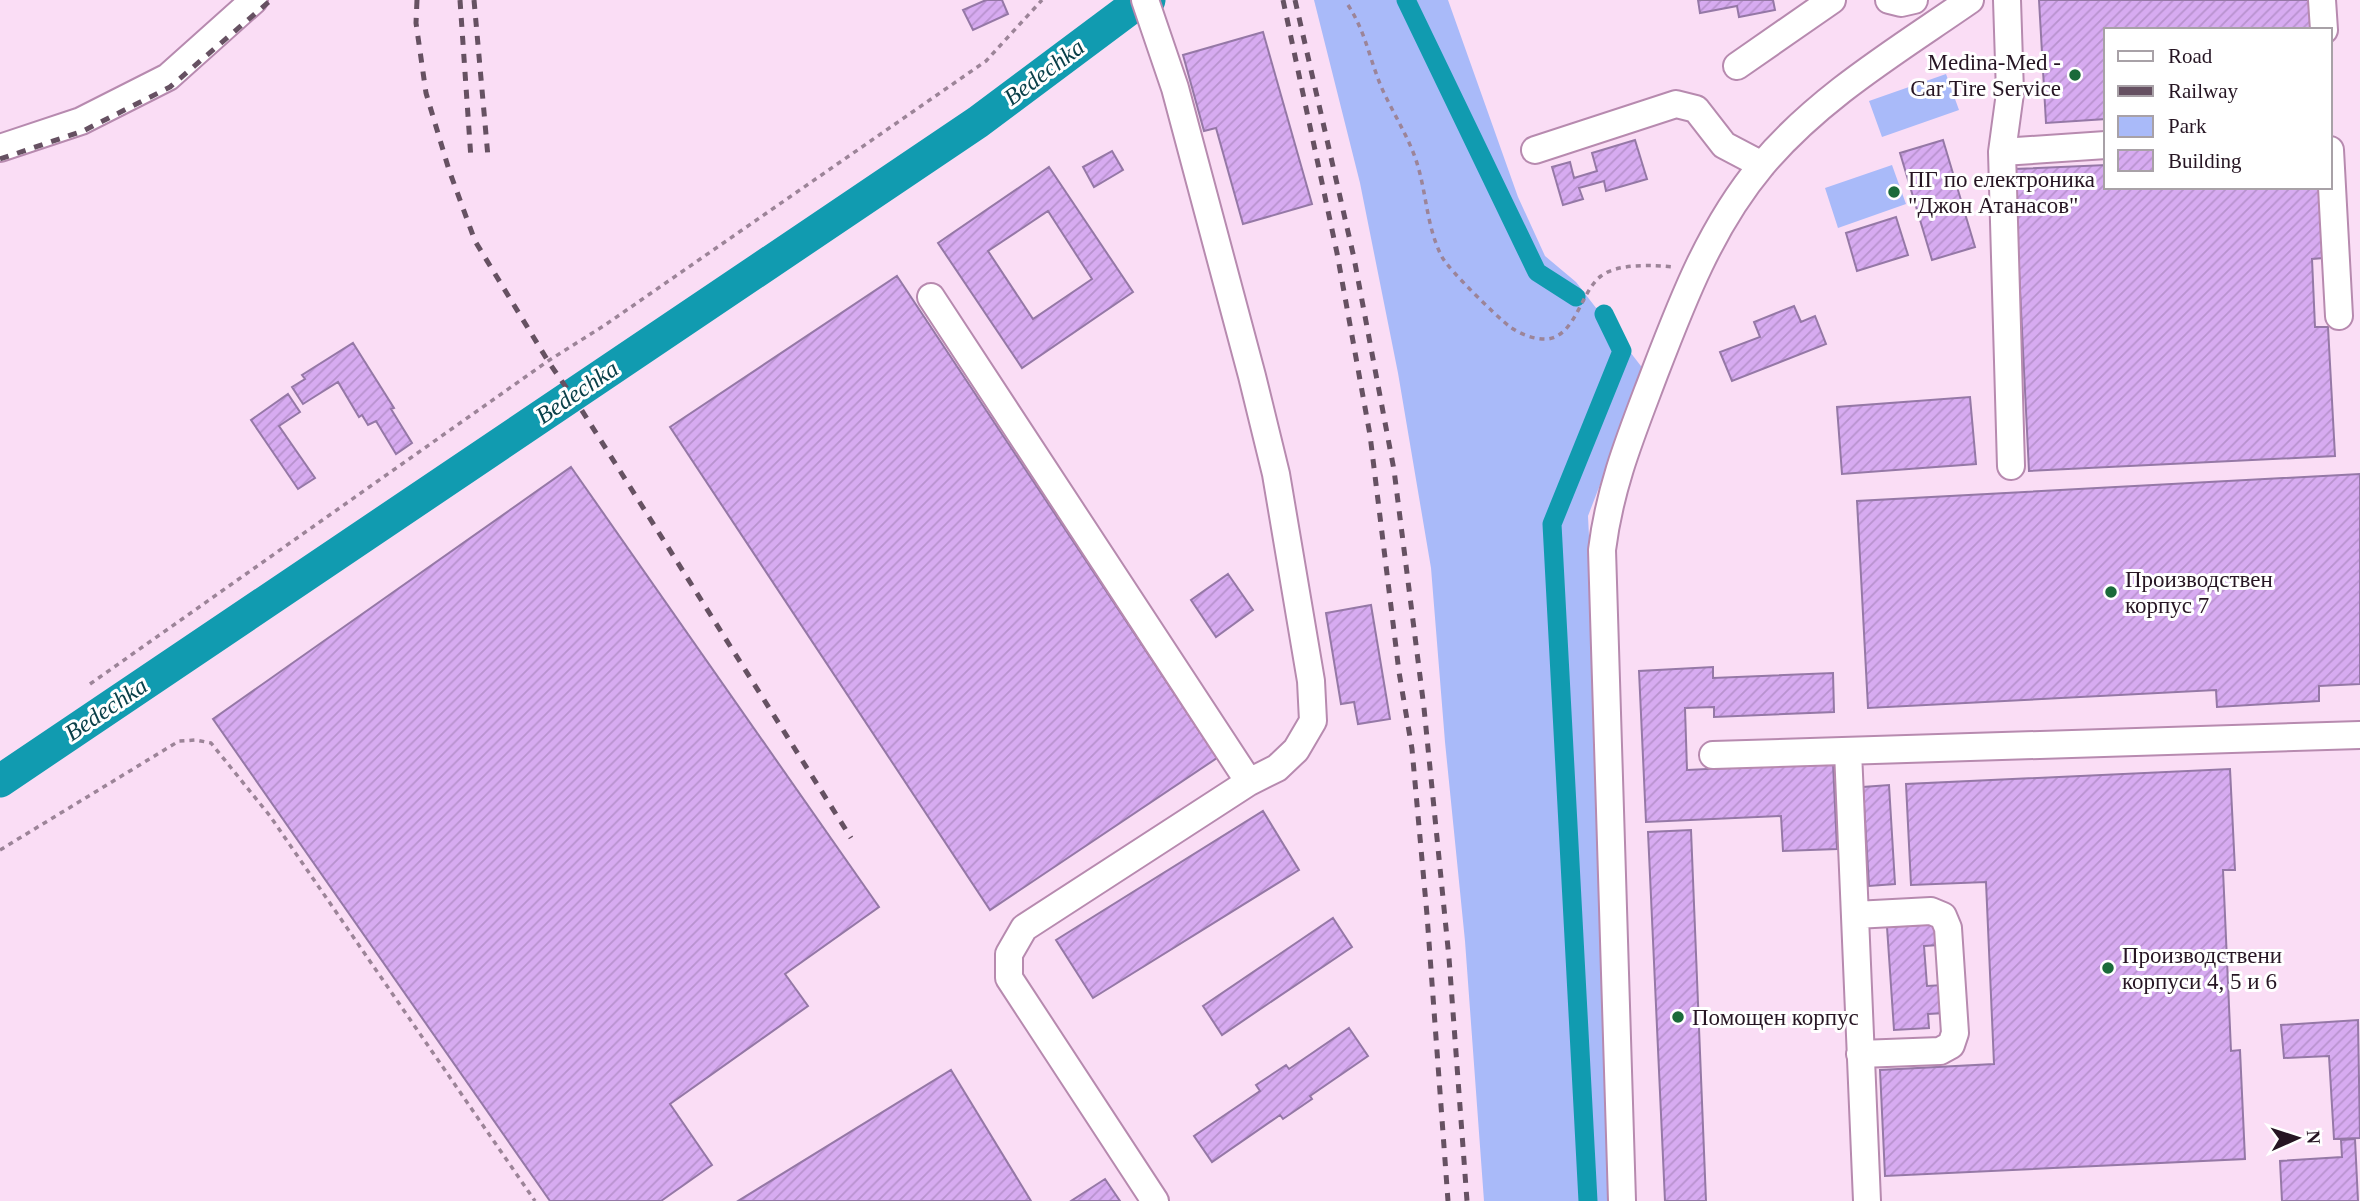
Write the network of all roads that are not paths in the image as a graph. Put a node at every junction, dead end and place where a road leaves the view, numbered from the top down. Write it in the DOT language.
graph roads {
  1 [pos="254,0"];
  2 [pos="1832,0"];
  3 [pos="1889,0"];
  4 [pos="1914,0"];
  5 [pos="1970,0"];
  6 [pos="2007,0"];
  7 [pos="2322,0"];
  8 [pos="1149,11"];
  9 [pos="2324,28"];
  10 [pos="1737,66"];
  11 [pos="2104,145"];
  12 [pos="0,148"];
  13 [pos="1535,150"];
  14 [pos="2003,152"];
  15 [pos="1762,165"];
  16 [pos="2332,183"];
  17 [pos="931,297"];
  18 [pos="2340,316"];
  19 [pos="2011,466"];
  20 [pos="2360,735"];
  21 [pos="1848,751"];
  22 [pos="1713,755"];
  23 [pos="1249,782"];
  24 [pos="1855,915"];
  25 [pos="1860,1054"];
  26 [pos="1156,1201"];
  27 [pos="1622,1201"];
  28 [pos="1867,1201"];
  1 -- 12 [label="street"];
  2 -- 10 [label="street"];
  3 -- 4 [label="street"];
  5 -- 15 [label="street"];
  6 -- 14 [label="street"];
  7 -- 9 [label="street"];
  8 -- 23 [label="street"];
  11 -- 14 [label="street"];
  13 -- 15 [label="street"];
  14 -- 19 [label="street"];
  15 -- 27 [label="street"];
  16 -- 18 [label="street"];
  17 -- 23 [label="street"];
  20 -- 21 [label="street"];
  21 -- 22 [label="street"];
  21 -- 24 [label="street"];
  23 -- 26 [label="street"];
  24 -- 25 [label="street"];
  24 -- 25 [label="street"];
  25 -- 28 [label="street"];
}
